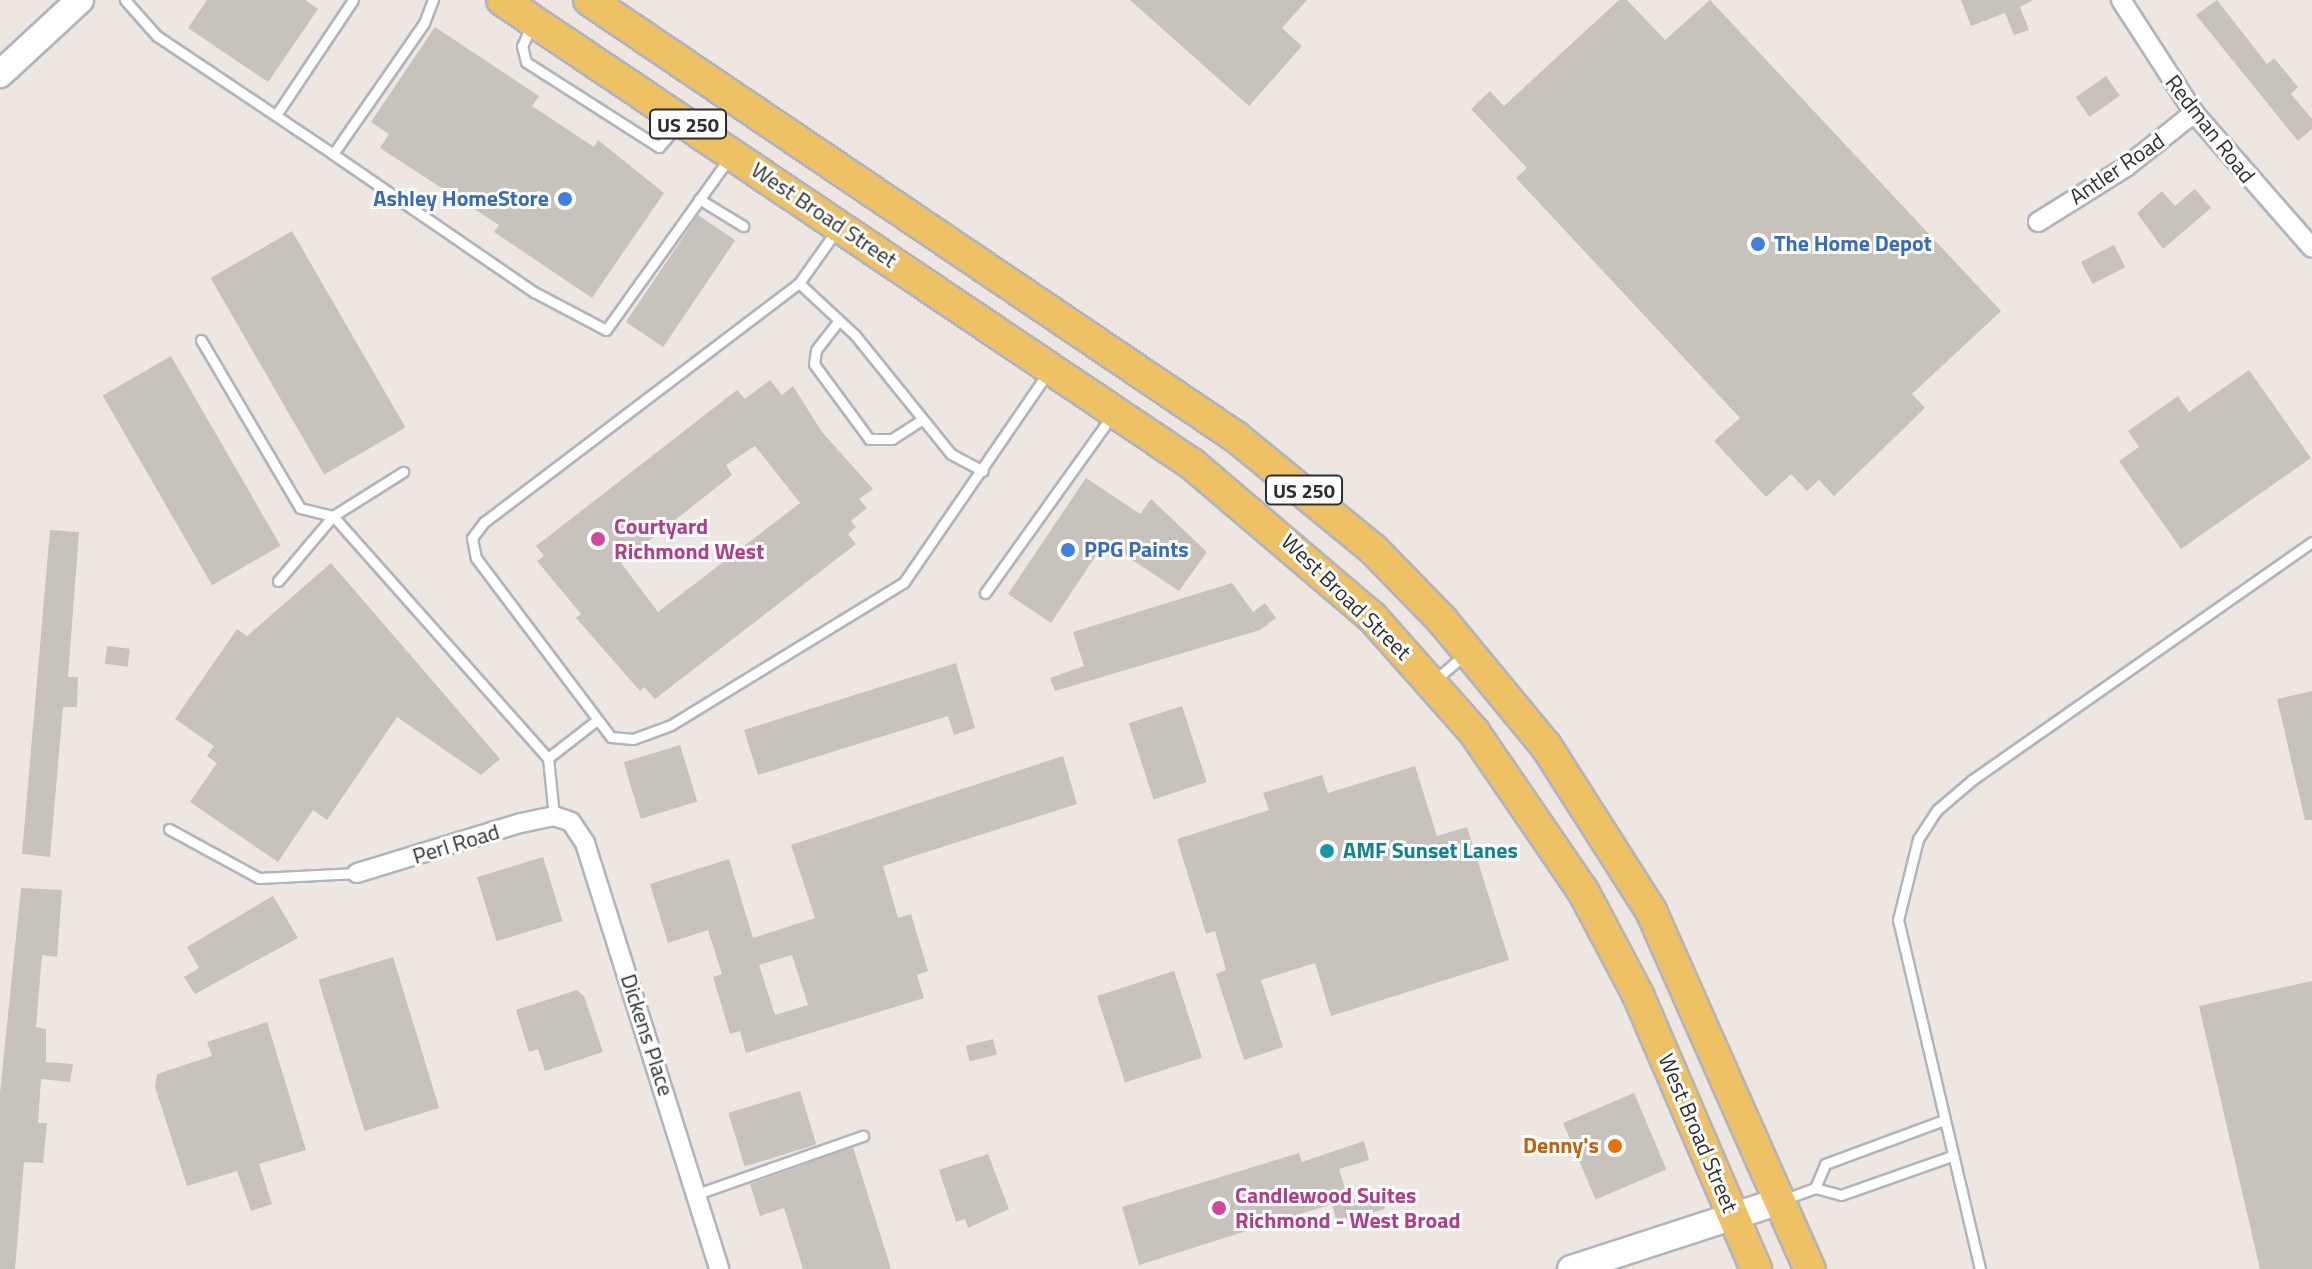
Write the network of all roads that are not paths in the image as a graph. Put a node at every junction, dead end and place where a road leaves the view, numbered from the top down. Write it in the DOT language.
graph roads {
  1 [pos="80,0"];
  2 [pos="125,0"];
  3 [pos="353,0"];
  4 [pos="433,0"];
  5 [pos="502,0"];
  6 [pos="589,0"];
  7 [pos="2121,0"];
  8 [pos="0,74"];
  9 [pos="2194,113"];
  10 [pos="276,115"];
  11 [pos="333,154"];
  12 [pos="732,154"];
  13 [pos="699,199"];
  14 [pos="2038,222"];
  15 [pos="743,226"];
  16 [pos="839,226"];
  17 [pos="2312,248"];
  18 [pos="799,283"];
  19 [pos="837,323"];
  20 [pos="1078,328"];
  21 [pos="201,340"];
  22 [pos="1051,368"];
  23 [pos="1115,411"];
  24 [pos="921,420"];
  25 [pos="983,471"];
  26 [pos="403,472"];
  27 [pos="333,516"];
  28 [pos="2312,542"];
  29 [pos="278,581"];
  30 [pos="985,593"];
  31 [pos="1470,650"];
  32 [pos="1432,682"];
  33 [pos="597,720"];
  34 [pos="548,758"];
  35 [pos="554,816"];
  36 [pos="169,829"];
  37 [pos="357,873"];
  38 [pos="1944,1120"];
  39 [pos="863,1136"];
  40 [pos="1952,1156"];
  41 [pos="1815,1188"];
  42 [pos="697,1194"];
  43 [pos="1780,1201"];
  44 [pos="1734,1216"];
  45 [pos="719,1269"];
  46 [pos="1571,1269"];
  47 [pos="1756,1269"];
  48 [pos="1810,1269"];
  49 [pos="1980,1269"];
  1 -- 8 [label="main road"];
  2 -- 10 [label="lane"];
  3 -- 10 [label="lane"];
  4 -- 11 [label="lane"];
  5 -- 12 [label="main road, West Broad Street / US 250"];
  6 -- 20 [label="main road, US 250"];
  7 -- 9 [label="street, Redman Road"];
  9 -- 14 [label="street, Antler Road"];
  9 -- 17 [label="street, Redman Road"];
  10 -- 11 [label="lane"];
  11 -- 13 [label="lane"];
  12 -- 13 [label="lane"];
  12 -- 16 [label="main road, West Broad Street / US 250"];
  13 -- 15 [label="lane"];
  16 -- 18 [label="lane"];
  16 -- 22 [label="main road, West Broad Street / US 250"];
  18 -- 19 [label="lane"];
  18 -- 33 [label="lane"];
  19 -- 24 [label="lane"];
  19 -- 24 [label="lane"];
  20 -- 22 [label="main road"];
  20 -- 31 [label="main road, US 250"];
  21 -- 27 [label="lane"];
  22 -- 23 [label="main road, West Broad Street / US 250"];
  22 -- 25 [label="lane"];
  23 -- 30 [label="lane"];
  23 -- 32 [label="main road, West Broad Street / US 250"];
  24 -- 25 [label="lane"];
  25 -- 33 [label="lane"];
  26 -- 27 [label="lane"];
  27 -- 29 [label="lane"];
  27 -- 34 [label="lane"];
  28 -- 38 [label="lane"];
  31 -- 32 [label="lane"];
  31 -- 43 [label="main road, US 250"];
  32 -- 44 [label="main road, West Broad Street / US 250"];
  33 -- 34 [label="lane"];
  34 -- 35 [label="lane"];
  35 -- 37 [label="street, Perl Road"];
  35 -- 42 [label="street, Dickens Place"];
  36 -- 37 [label="lane"];
  38 -- 40 [label="lane"];
  38 -- 41 [label="lane"];
  39 -- 42 [label="lane"];
  40 -- 41 [label="lane"];
  40 -- 49 [label="lane"];
  41 -- 43 [label="lane"];
  42 -- 45 [label="street, Dickens Place"];
  43 -- 44 [label="main road"];
  43 -- 48 [label="main road, US 250"];
  44 -- 46 [label="main road"];
  44 -- 47 [label="main road, West Broad Street / US 250"];
}
